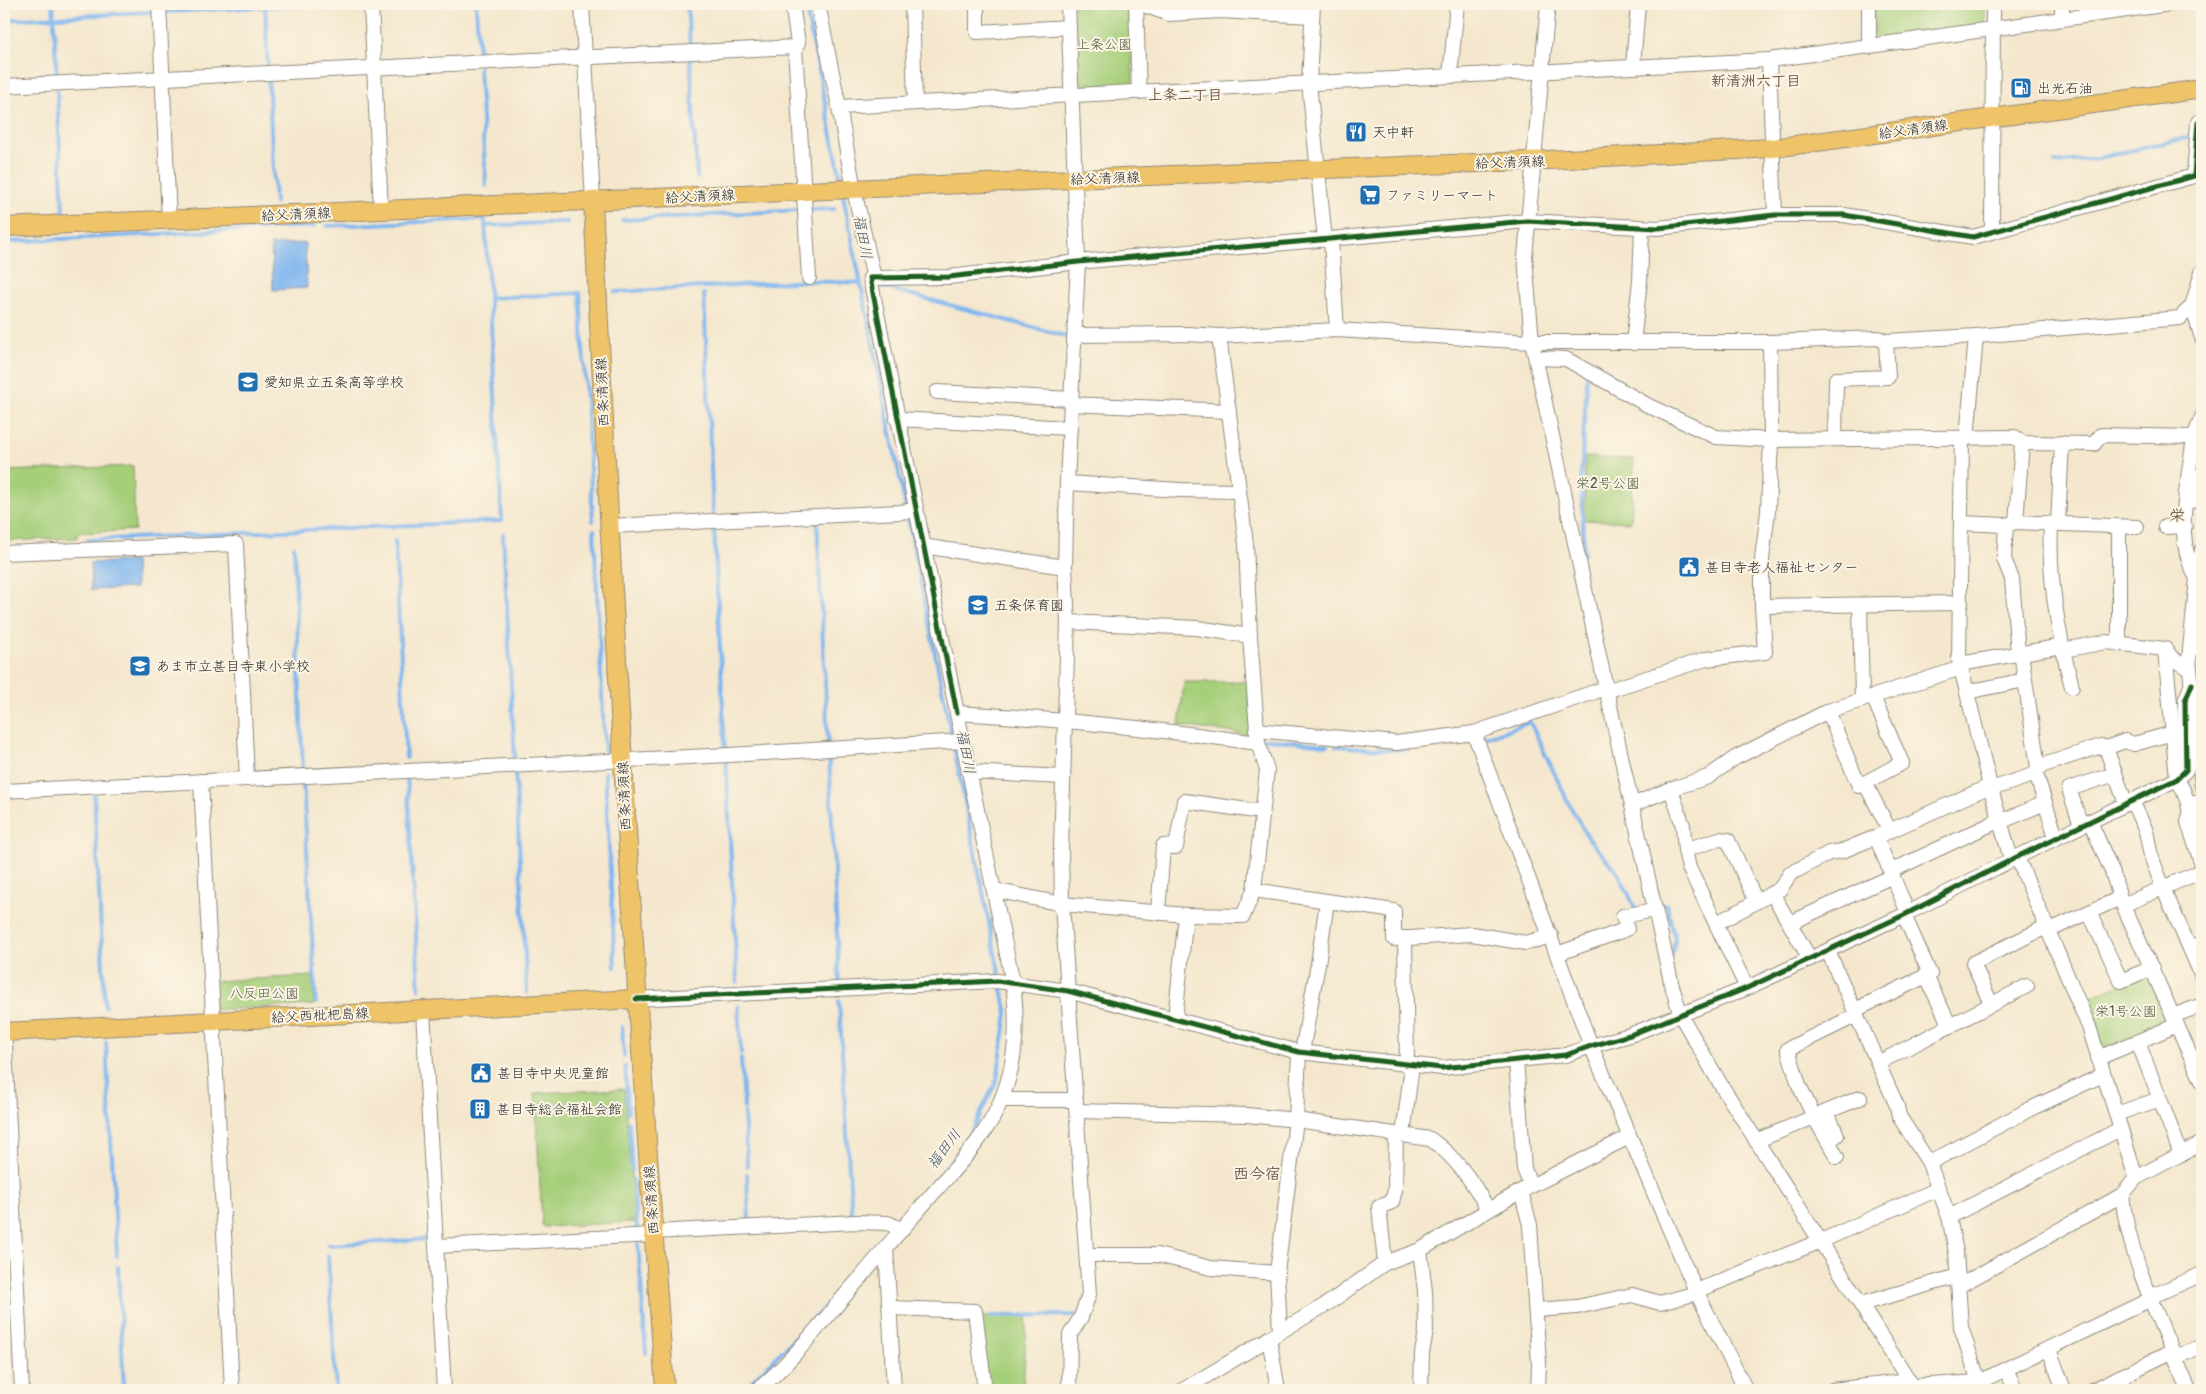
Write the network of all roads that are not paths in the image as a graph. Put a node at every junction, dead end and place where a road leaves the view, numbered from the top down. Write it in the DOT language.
graph roads {
  1 [pos="159,4"];
  2 [pos="371,4"];
  3 [pos="582,4"];
  4 [pos="792,4"];
  5 [pos="818,4"];
  6 [pos="912,4"];
  7 [pos="977,4"];
  8 [pos="1068,4"];
  9 [pos="1136,4"];
  10 [pos="1140,4"];
  11 [pos="1457,4"];
  12 [pos="1548,4"];
  13 [pos="1638,4"];
  14 [pos="1869,4"];
  15 [pos="1993,4"];
  16 [pos="2062,4"];
  17 [pos="2170,4"];
  18 [pos="1312,10"];
  19 [pos="2062,19"];
  20 [pos="1069,27"];
  21 [pos="1993,28"];
  22 [pos="795,47"];
  23 [pos="1869,47"];
  24 [pos="585,57"];
  25 [pos="1769,60"];
  26 [pos="1633,66"];
  27 [pos="374,68"];
  28 [pos="1542,71"];
  29 [pos="1450,76"];
  30 [pos="162,78"];
  31 [pos="1309,83"];
  32 [pos="4,86"];
  33 [pos="2202,89"];
  34 [pos="1139,92"];
  35 [pos="1071,95"];
  36 [pos="915,103"];
  37 [pos="839,107"];
  38 [pos="1993,118"];
  39 [pos="2198,122"];
  40 [pos="1773,148"];
  41 [pos="1534,161"];
  42 [pos="1318,169"];
  43 [pos="1074,179"];
  44 [pos="854,190"];
  45 [pos="804,192"];
  46 [pos="592,201"];
  47 [pos="381,210"];
  48 [pos="1775,215"];
  49 [pos="169,220"];
  50 [pos="1527,221"];
  51 [pos="4,227"];
  52 [pos="1642,228"];
  53 [pos="1992,232"];
  54 [pos="1328,240"];
  55 [pos="1078,262"];
  56 [pos="2202,272"];
  57 [pos="809,278"];
  58 [pos="874,278"];
  59 [pos="2192,306"];
  60 [pos="1337,330"];
  61 [pos="1075,335"];
  62 [pos="1219,336"];
  63 [pos="1976,336"];
  64 [pos="2202,338"];
  65 [pos="1886,341"];
  66 [pos="1532,342"];
  67 [pos="1770,342"];
  68 [pos="1634,343"];
  69 [pos="1536,358"];
  70 [pos="937,392"];
  71 [pos="1072,401"];
  72 [pos="1229,411"];
  73 [pos="2202,417"];
  74 [pos="897,419"];
  75 [pos="1070,428"];
  76 [pos="2194,437"];
  77 [pos="1964,438"];
  78 [pos="1835,439"];
  79 [pos="1771,440"];
  80 [pos="2022,443"];
  81 [pos="2062,443"];
  82 [pos="2202,474"];
  83 [pos="1067,484"];
  84 [pos="1239,491"];
  85 [pos="2186,506"];
  86 [pos="915,510"];
  87 [pos="1961,523"];
  88 [pos="2011,524"];
  89 [pos="2055,524"];
  90 [pos="609,526"];
  91 [pos="2185,526"];
  92 [pos="2137,527"];
  93 [pos="2165,527"];
  94 [pos="2119,528"];
  95 [pos="922,546"];
  96 [pos="2202,550"];
  97 [pos="4,553"];
  98 [pos="1065,567"];
  99 [pos="2197,578"];
  100 [pos="1960,603"];
  101 [pos="1860,604"];
  102 [pos="1762,606"];
  103 [pos="1068,622"];
  104 [pos="1250,636"];
  105 [pos="2119,644"];
  106 [pos="2062,648"];
  107 [pos="2165,649"];
  108 [pos="2019,653"];
  109 [pos="1960,666"];
  110 [pos="2189,669"];
  111 [pos="2025,680"];
  112 [pos="2192,684"];
  113 [pos="2072,687"];
  114 [pos="1606,690"];
  115 [pos="1967,692"];
  116 [pos="1868,698"];
  117 [pos="1828,711"];
  118 [pos="957,713"];
  119 [pos="1065,720"];
  120 [pos="1474,732"];
  121 [pos="2173,733"];
  122 [pos="1257,736"];
  123 [pos="957,742"];
  124 [pos="2106,748"];
  125 [pos="621,760"];
  126 [pos="2037,771"];
  127 [pos="969,772"];
  128 [pos="2115,774"];
  129 [pos="1063,777"];
  130 [pos="247,779"];
  131 [pos="2177,779"];
  132 [pos="201,781"];
  133 [pos="1865,783"];
  134 [pos="2202,786"];
  135 [pos="1990,787"];
  136 [pos="1671,789"];
  137 [pos="4,791"];
  138 [pos="2129,802"];
  139 [pos="2046,803"];
  140 [pos="1632,806"];
  141 [pos="1262,812"];
  142 [pos="2000,821"];
  143 [pos="2086,823"];
  144 [pos="2202,828"];
  145 [pos="1890,831"];
  146 [pos="1876,837"];
  147 [pos="2056,837"];
  148 [pos="1685,850"];
  149 [pos="2014,858"];
  150 [pos="2202,865"];
  151 [pos="2202,871"];
  152 [pos="1892,874"];
  153 [pos="2163,888"];
  154 [pos="994,890"];
  155 [pos="1254,890"];
  156 [pos="1772,893"];
  157 [pos="1327,901"];
  158 [pos="1756,901"];
  159 [pos="2122,902"];
  160 [pos="1062,904"];
  161 [pos="1655,910"];
  162 [pos="2089,912"];
  163 [pos="1158,913"];
  164 [pos="1906,914"];
  165 [pos="1186,916"];
  166 [pos="1717,923"];
  167 [pos="1790,923"];
  168 [pos="2047,929"];
  169 [pos="1551,936"];
  170 [pos="1405,938"];
  171 [pos="2196,946"];
  172 [pos="1828,951"];
  173 [pos="1557,954"];
  174 [pos="1810,959"];
  175 [pos="2152,968"];
  176 [pos="1926,976"];
  177 [pos="2202,976"];
  178 [pos="1007,982"];
  179 [pos="2027,986"];
  180 [pos="1747,988"];
  181 [pos="1068,991"];
  182 [pos="636,999"];
  183 [pos="1991,1004"];
  184 [pos="2202,1005"];
  185 [pos="423,1010"];
  186 [pos="1856,1013"];
  187 [pos="1682,1016"];
  188 [pos="1175,1020"];
  189 [pos="213,1021"];
  190 [pos="2175,1021"];
  191 [pos="4,1026"];
  192 [pos="1950,1026"];
  193 [pos="4,1032"];
  194 [pos="2138,1042"];
  195 [pos="1591,1046"];
  196 [pos="1300,1052"];
  197 [pos="2098,1058"];
  198 [pos="1516,1060"];
  199 [pos="1878,1063"];
  200 [pos="1410,1065"];
  201 [pos="2103,1075"];
  202 [pos="2201,1076"];
  203 [pos="1860,1098"];
  204 [pos="2160,1099"];
  205 [pos="1001,1100"];
  206 [pos="1077,1105"];
  207 [pos="1827,1112"];
  208 [pos="2116,1114"];
  209 [pos="1814,1117"];
  210 [pos="1296,1120"];
  211 [pos="2120,1129"];
  212 [pos="1399,1135"];
  213 [pos="1629,1137"];
  214 [pos="1829,1140"];
  215 [pos="1756,1141"];
  216 [pos="2202,1142"];
  217 [pos="2181,1154"];
  218 [pos="1837,1157"];
  219 [pos="1929,1164"];
  220 [pos="2136,1178"];
  221 [pos="1526,1188"];
  222 [pos="1938,1189"];
  223 [pos="2122,1195"];
  224 [pos="1488,1210"];
  225 [pos="1949,1217"];
  226 [pos="902,1230"];
  227 [pos="653,1234"];
  228 [pos="1821,1241"];
  229 [pos="437,1246"];
  230 [pos="886,1247"];
  231 [pos="1420,1250"];
  232 [pos="1087,1255"];
  233 [pos="1385,1263"];
  234 [pos="1277,1274"];
  235 [pos="2202,1274"];
  236 [pos="1958,1281"];
  237 [pos="1696,1292"];
  238 [pos="2150,1298"];
  239 [pos="1861,1304"];
  240 [pos="890,1308"];
  241 [pos="1536,1310"];
  242 [pos="1274,1334"];
  243 [pos="2202,1346"];
  244 [pos="2049,1349"];
  245 [pos="2174,1354"];
  246 [pos="2006,1370"];
  247 [pos="2120,1377"];
  248 [pos="1979,1382"];
  249 [pos="1912,1386"];
  250 [pos="761,1389"];
  251 [pos="22,1390"];
  252 [pos="232,1390"];
  253 [pos="444,1390"];
  254 [pos="665,1390"];
  255 [pos="894,1390"];
  256 [pos="986,1390"];
  257 [pos="1069,1390"];
  258 [pos="1183,1390"];
  259 [pos="1278,1390"];
  260 [pos="1421,1390"];
  261 [pos="1538,1390"];
  262 [pos="1746,1390"];
  263 [pos="1832,1390"];
  264 [pos="2016,1390"];
  265 [pos="2064,1390"];
  266 [pos="2093,1390"];
  267 [pos="2126,1390"];
  268 [pos="2189,1390"];
  1 -- 30 [label="street"];
  2 -- 27 [label="street"];
  3 -- 24 [label="street"];
  4 -- 22 [label="street"];
  5 -- 37 [label="street"];
  6 -- 36 [label="street"];
  7 -- 20 [label="street"];
  8 -- 20 [label="street"];
  9 -- 34 [label="street"];
  10 -- 18 [label="street"];
  11 -- 29 [label="street"];
  12 -- 28 [label="street"];
  13 -- 26 [label="street"];
  14 -- 23 [label="street"];
  15 -- 21 [label="street"];
  16 -- 19 [label="street"];
  17 -- 19 [label="street"];
  18 -- 31 [label="street"];
  19 -- 21 [label="street"];
  20 -- 35 [label="street"];
  21 -- 23 [label="street"];
  21 -- 38 [label="street"];
  22 -- 24 [label="street"];
  22 -- 45 [label="street"];
  23 -- 25 [label="street"];
  24 -- 27 [label="street"];
  24 -- 46 [label="street"];
  25 -- 26 [label="street"];
  25 -- 40 [label="street"];
  26 -- 28 [label="street"];
  27 -- 30 [label="street"];
  27 -- 47 [label="street"];
  28 -- 29 [label="street"];
  28 -- 41 [label="street"];
  29 -- 31 [label="street"];
  30 -- 32 [label="street"];
  30 -- 49 [label="street"];
  31 -- 34 [label="street"];
  31 -- 42 [label="street"];
  33 -- 38 [label="main road, 給父清須線"];
  34 -- 35 [label="street"];
  35 -- 36 [label="street"];
  35 -- 43 [label="street"];
  36 -- 37 [label="street"];
  37 -- 44 [label="street"];
  38 -- 40 [label="main road, 給父清須線"];
  38 -- 53 [label="street"];
  39 -- 53 [label="street"];
  40 -- 41 [label="main road, 給父清須線"];
  40 -- 48 [label="street"];
  41 -- 42 [label="main road, 給父清須線"];
  41 -- 50 [label="street"];
  42 -- 43 [label="main road, 給父清須線"];
  42 -- 54 [label="street"];
  43 -- 44 [label="main road, 給父清須線"];
  43 -- 55 [label="street"];
  44 -- 45 [label="main road, 給父清須線"];
  44 -- 58 [label="street"];
  45 -- 46 [label="main road, 給父清須線"];
  45 -- 57 [label="street"];
  46 -- 47 [label="main road, 給父清須線"];
  46 -- 90 [label="main road, 西条清須線"];
  47 -- 49 [label="main road, 給父清須線"];
  48 -- 52 [label="street"];
  48 -- 53 [label="street"];
  49 -- 51 [label="main road, 給父清須線"];
  50 -- 52 [label="street"];
  50 -- 54 [label="street"];
  50 -- 66 [label="street"];
  52 -- 68 [label="street"];
  54 -- 55 [label="street"];
  54 -- 60 [label="street"];
  55 -- 58 [label="street"];
  55 -- 61 [label="street"];
  56 -- 59 [label="street"];
  58 -- 74 [label="street"];
  59 -- 63 [label="street"];
  59 -- 64 [label="street"];
  60 -- 62 [label="street"];
  60 -- 66 [label="street"];
  61 -- 62 [label="street"];
  61 -- 71 [label="street"];
  62 -- 72 [label="street"];
  63 -- 65 [label="street"];
  63 -- 77 [label="street"];
  65 -- 67 [label="street"];
  65 -- 78 [label="street"];
  66 -- 68 [label="street"];
  66 -- 69 [label="street"];
  67 -- 68 [label="street"];
  67 -- 79 [label="street"];
  69 -- 79 [label="street"];
  69 -- 114 [label="street"];
  70 -- 71 [label="street"];
  71 -- 72 [label="street"];
  71 -- 75 [label="street"];
  72 -- 84 [label="street"];
  73 -- 76 [label="street"];
  74 -- 75 [label="street"];
  74 -- 86 [label="street"];
  75 -- 83 [label="street"];
  76 -- 81 [label="street"];
  76 -- 85 [label="street"];
  77 -- 78 [label="street"];
  77 -- 80 [label="street"];
  77 -- 87 [label="street"];
  78 -- 79 [label="street"];
  79 -- 102 [label="street"];
  80 -- 81 [label="street"];
  80 -- 88 [label="street"];
  81 -- 89 [label="street"];
  82 -- 85 [label="street"];
  83 -- 84 [label="street"];
  83 -- 98 [label="street"];
  84 -- 104 [label="street"];
  85 -- 91 [label="street"];
  86 -- 90 [label="street"];
  86 -- 95 [label="street"];
  87 -- 88 [label="street"];
  87 -- 100 [label="street"];
  88 -- 89 [label="street"];
  88 -- 108 [label="street"];
  89 -- 94 [label="street"];
  89 -- 106 [label="street"];
  90 -- 125 [label="main road, 西条清須線"];
  91 -- 93 [label="street"];
  91 -- 99 [label="street"];
  92 -- 94 [label="street"];
  94 -- 105 [label="street"];
  95 -- 98 [label="street"];
  95 -- 118 [label="street"];
  96 -- 99 [label="street"];
  97 -- 130 [label="street"];
  98 -- 103 [label="street"];
  99 -- 110 [label="street"];
  100 -- 101 [label="street"];
  100 -- 109 [label="street"];
  101 -- 102 [label="street"];
  101 -- 116 [label="street"];
  102 -- 114 [label="street"];
  103 -- 104 [label="street"];
  103 -- 119 [label="street"];
  104 -- 122 [label="street"];
  105 -- 106 [label="street"];
  105 -- 107 [label="street"];
  106 -- 108 [label="street"];
  106 -- 113 [label="street"];
  107 -- 110 [label="street"];
  107 -- 121 [label="street"];
  108 -- 109 [label="street"];
  108 -- 111 [label="street"];
  109 -- 115 [label="street"];
  109 -- 116 [label="street"];
  110 -- 112 [label="street"];
  111 -- 115 [label="street"];
  111 -- 126 [label="street"];
  112 -- 131 [label="street"];
  112 -- 134 [label="street"];
  114 -- 120 [label="street"];
  114 -- 140 [label="street"];
  115 -- 135 [label="street"];
  116 -- 117 [label="street"];
  116 -- 133 [label="street"];
  117 -- 133 [label="street"];
  117 -- 136 [label="street"];
  118 -- 119 [label="street"];
  118 -- 123 [label="street"];
  119 -- 122 [label="street"];
  119 -- 129 [label="street"];
  120 -- 122 [label="street"];
  120 -- 169 [label="street"];
  121 -- 124 [label="street"];
  121 -- 131 [label="street"];
  122 -- 141 [label="street"];
  123 -- 125 [label="street"];
  123 -- 127 [label="street"];
  124 -- 126 [label="street"];
  124 -- 128 [label="street"];
  125 -- 130 [label="street"];
  125 -- 182 [label="main road, 西条清須線"];
  126 -- 135 [label="street"];
  126 -- 139 [label="street"];
  127 -- 129 [label="street"];
  127 -- 154 [label="street"];
  128 -- 138 [label="street"];
  128 -- 143 [label="street"];
  129 -- 160 [label="street"];
  130 -- 132 [label="street"];
  131 -- 138 [label="street"];
  131 -- 144 [label="street"];
  131 -- 150 [label="street"];
  132 -- 137 [label="street"];
  132 -- 189 [label="street"];
  133 -- 145 [label="street"];
  135 -- 142 [label="street"];
  135 -- 145 [label="street"];
  136 -- 140 [label="street"];
  136 -- 148 [label="street"];
  138 -- 143 [label="street"];
  138 -- 153 [label="street"];
  139 -- 142 [label="street"];
  139 -- 147 [label="street"];
  140 -- 161 [label="street"];
  141 -- 155 [label="street"];
  141 -- 163 [label="street"];
  142 -- 149 [label="street"];
  142 -- 152 [label="street"];
  143 -- 147 [label="street"];
  143 -- 159 [label="street"];
  145 -- 146 [label="street"];
  146 -- 152 [label="street"];
  146 -- 156 [label="street"];
  147 -- 149 [label="street"];
  148 -- 158 [label="street"];
  148 -- 166 [label="street"];
  149 -- 164 [label="street"];
  149 -- 168 [label="street"];
  151 -- 153 [label="street"];
  152 -- 164 [label="street"];
  152 -- 167 [label="street"];
  153 -- 159 [label="street"];
  153 -- 171 [label="street"];
  154 -- 160 [label="street"];
  154 -- 178 [label="street"];
  155 -- 157 [label="street"];
  155 -- 165 [label="street"];
  156 -- 158 [label="street"];
  156 -- 167 [label="street"];
  157 -- 170 [label="street"];
  157 -- 196 [label="street"];
  158 -- 166 [label="street"];
  159 -- 162 [label="street"];
  159 -- 175 [label="street"];
  160 -- 163 [label="street"];
  160 -- 181 [label="street"];
  161 -- 173 [label="street"];
  161 -- 187 [label="street"];
  162 -- 168 [label="street"];
  162 -- 175 [label="street"];
  163 -- 165 [label="street"];
  164 -- 172 [label="street"];
  164 -- 176 [label="street"];
  165 -- 188 [label="street"];
  166 -- 180 [label="street"];
  167 -- 174 [label="street"];
  168 -- 183 [label="street"];
  168 -- 197 [label="street"];
  169 -- 170 [label="street"];
  169 -- 173 [label="street"];
  170 -- 200 [label="street"];
  171 -- 177 [label="street"];
  172 -- 174 [label="street"];
  172 -- 186 [label="street"];
  173 -- 195 [label="street"];
  174 -- 180 [label="street"];
  175 -- 190 [label="street"];
  176 -- 186 [label="street"];
  176 -- 192 [label="street"];
  178 -- 181 [label="street"];
  178 -- 182 [label="street"];
  178 -- 205 [label="street"];
  179 -- 183 [label="street"];
  180 -- 187 [label="street"];
  181 -- 188 [label="street"];
  181 -- 206 [label="street"];
  182 -- 185 [label="main road, 給父西枇杷島線"];
  182 -- 227 [label="main road, 西条清須線"];
  183 -- 192 [label="street"];
  184 -- 190 [label="street"];
  185 -- 189 [label="main road, 給父西枇杷島線"];
  185 -- 229 [label="street"];
  186 -- 199 [label="street"];
  186 -- 209 [label="street"];
  187 -- 195 [label="street"];
  187 -- 215 [label="street"];
  188 -- 196 [label="street"];
  189 -- 193 [label="main road, 給父西枇杷島線"];
  189 -- 252 [label="street"];
  190 -- 194 [label="street"];
  190 -- 202 [label="street"];
  191 -- 193 [label="street"];
  192 -- 199 [label="street"];
  193 -- 251 [label="street"];
  194 -- 197 [label="street"];
  194 -- 204 [label="street"];
  195 -- 198 [label="street"];
  195 -- 213 [label="street"];
  196 -- 200 [label="street"];
  196 -- 210 [label="street"];
  197 -- 201 [label="street"];
  198 -- 200 [label="street"];
  198 -- 221 [label="street"];
  199 -- 219 [label="street"];
  200 -- 212 [label="street"];
  201 -- 208 [label="street"];
  201 -- 219 [label="street"];
  203 -- 207 [label="street"];
  204 -- 208 [label="street"];
  204 -- 217 [label="street"];
  205 -- 206 [label="street"];
  205 -- 226 [label="street"];
  206 -- 210 [label="street"];
  206 -- 232 [label="street"];
  207 -- 209 [label="street"];
  207 -- 214 [label="street"];
  208 -- 211 [label="street"];
  209 -- 214 [label="street"];
  209 -- 215 [label="street"];
  210 -- 212 [label="street"];
  210 -- 234 [label="street"];
  211 -- 220 [label="street"];
  211 -- 225 [label="street"];
  212 -- 224 [label="street"];
  212 -- 233 [label="street"];
  213 -- 221 [label="street"];
  213 -- 237 [label="street"];
  214 -- 218 [label="street"];
  215 -- 228 [label="street"];
  216 -- 217 [label="street"];
  217 -- 220 [label="street"];
  219 -- 222 [label="street"];
  220 -- 223 [label="street"];
  221 -- 224 [label="street"];
  221 -- 241 [label="street"];
  222 -- 225 [label="street"];
  222 -- 228 [label="street"];
  223 -- 236 [label="street"];
  223 -- 238 [label="street"];
  224 -- 231 [label="street"];
  225 -- 236 [label="street"];
  226 -- 227 [label="street"];
  226 -- 230 [label="street"];
  227 -- 229 [label="street"];
  227 -- 254 [label="main road, 西条清須線"];
  228 -- 237 [label="street"];
  228 -- 239 [label="street"];
  229 -- 253 [label="street"];
  230 -- 240 [label="street"];
  230 -- 250 [label="street"];
  231 -- 233 [label="street"];
  231 -- 260 [label="street"];
  232 -- 234 [label="street"];
  232 -- 257 [label="street"];
  233 -- 242 [label="street"];
  234 -- 242 [label="street"];
  235 -- 238 [label="street"];
  236 -- 239 [label="street"];
  236 -- 248 [label="street"];
  237 -- 241 [label="street"];
  237 -- 262 [label="street"];
  238 -- 244 [label="street"];
  238 -- 245 [label="street"];
  239 -- 249 [label="street"];
  240 -- 255 [label="street"];
  240 -- 256 [label="street"];
  241 -- 261 [label="street"];
  242 -- 258 [label="street"];
  242 -- 259 [label="street"];
  243 -- 245 [label="street"];
  244 -- 246 [label="street"];
  244 -- 265 [label="street"];
  245 -- 247 [label="street"];
  245 -- 268 [label="street"];
  246 -- 248 [label="street"];
  246 -- 264 [label="street"];
  247 -- 266 [label="street"];
  247 -- 267 [label="street"];
  248 -- 249 [label="street"];
  249 -- 263 [label="street"];
}
